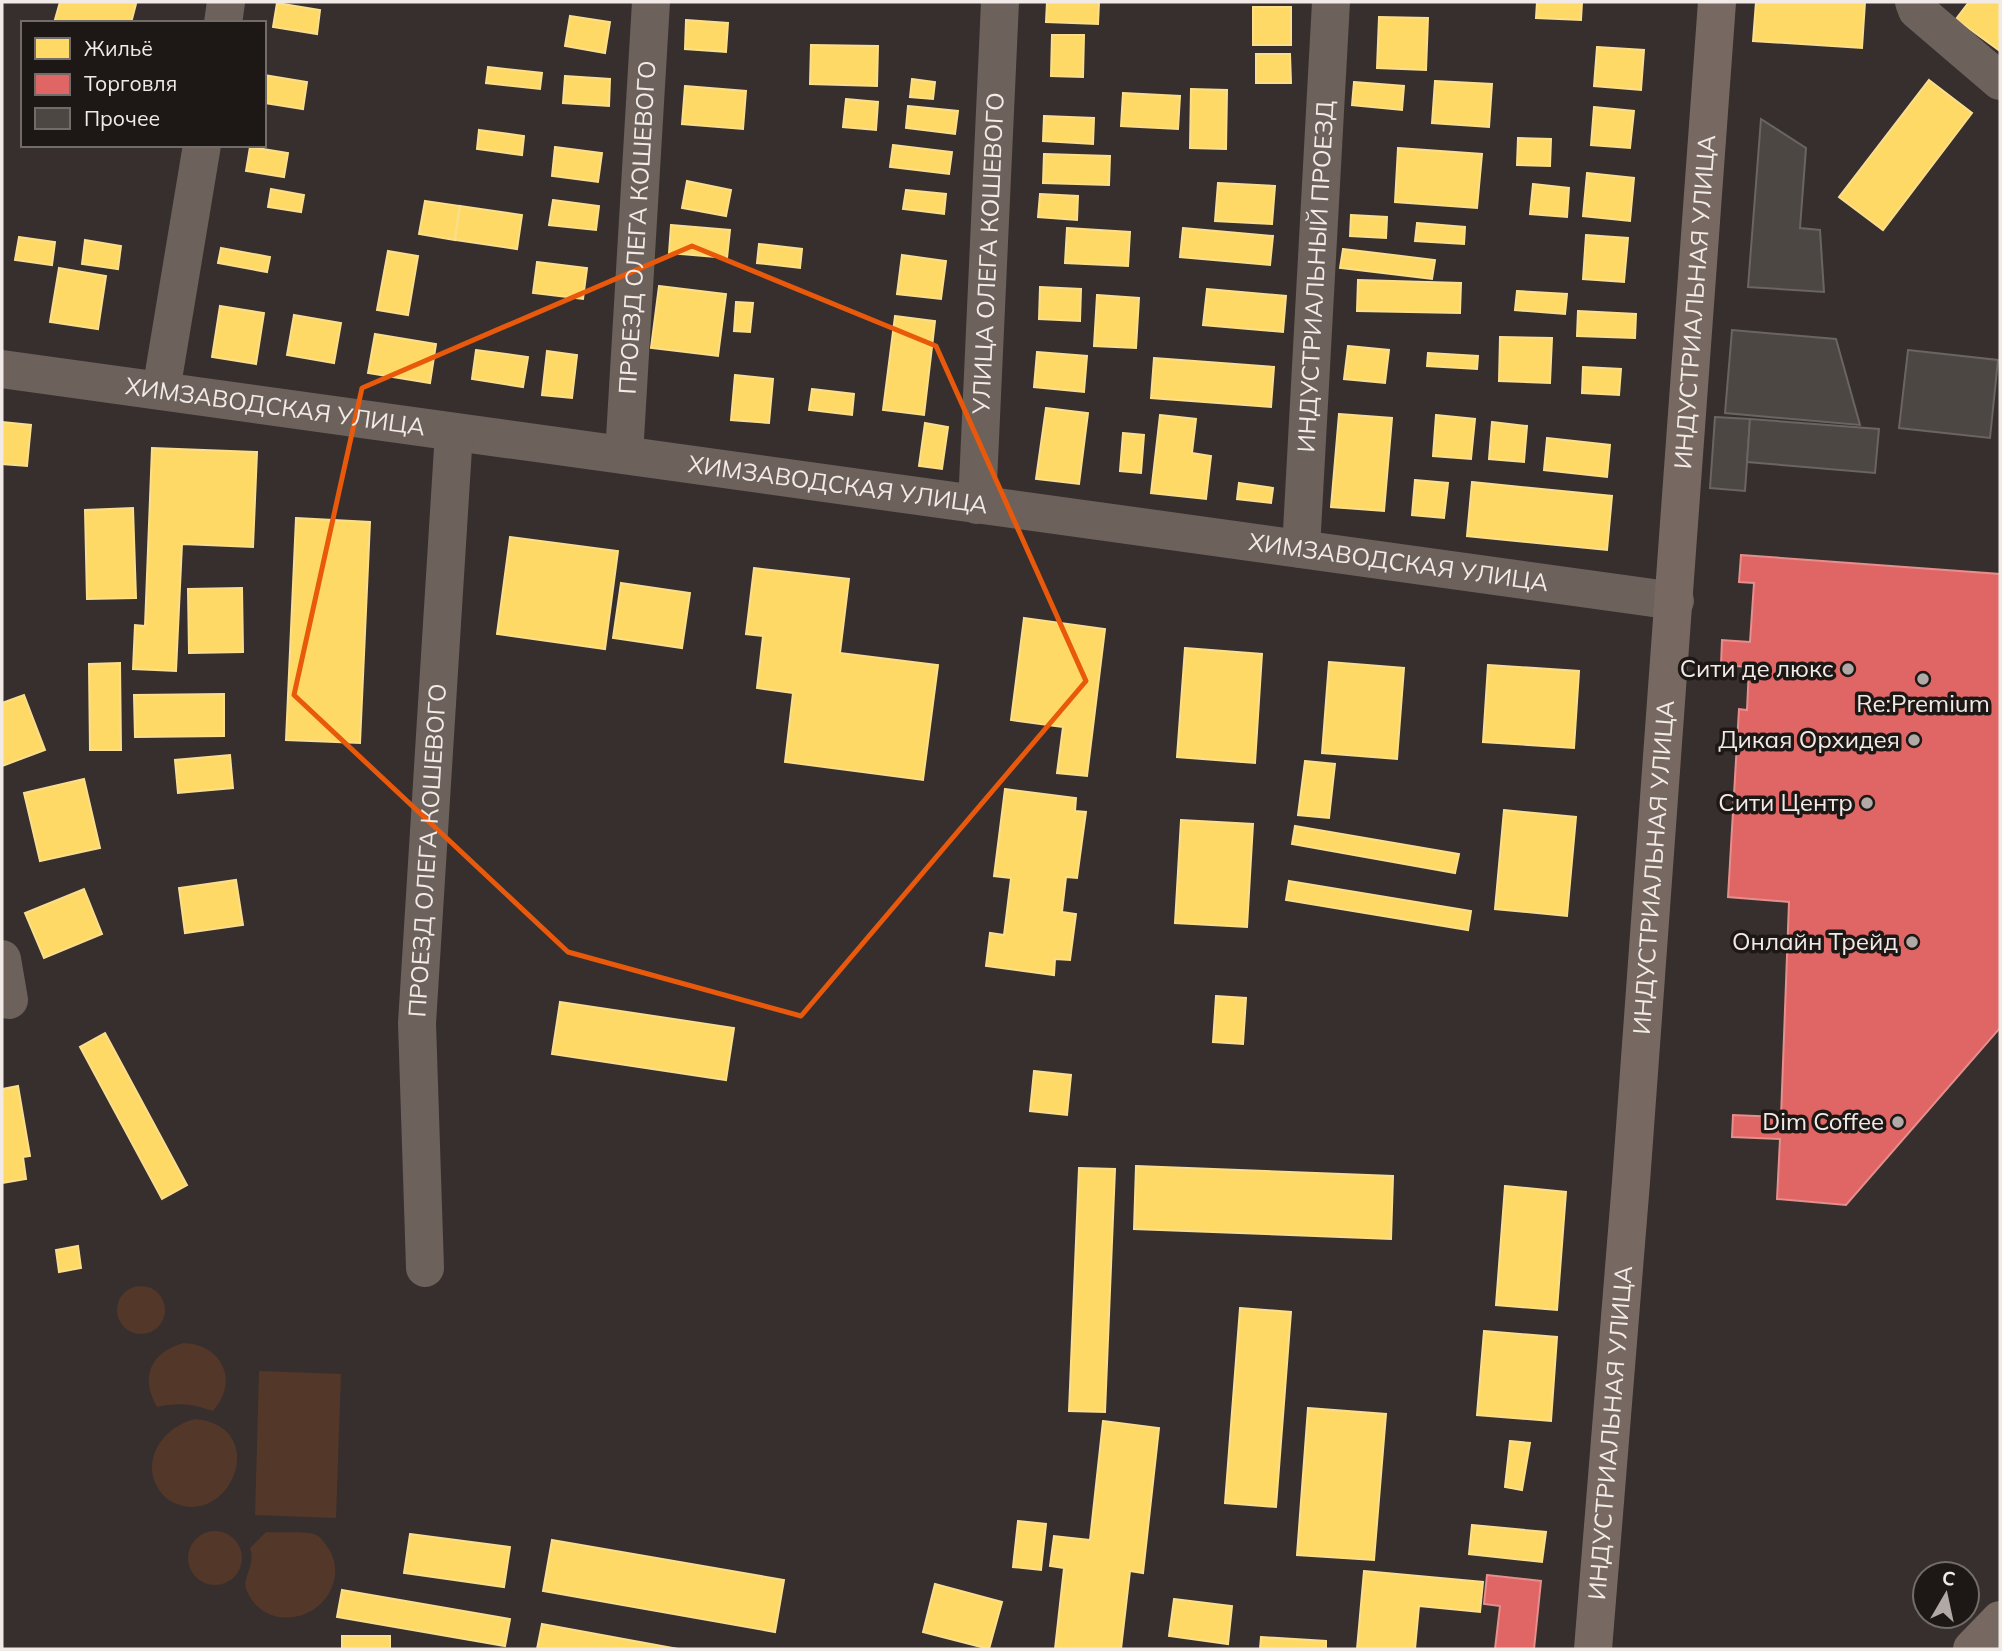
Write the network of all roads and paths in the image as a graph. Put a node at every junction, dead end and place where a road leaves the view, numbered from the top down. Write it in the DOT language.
graph roads {
  1 [pos="226,2"];
  2 [pos="651,2"];
  3 [pos="1000,2"];
  4 [pos="1331,2"];
  5 [pos="1717,2"];
  6 [pos="1914,2"];
  7 [pos="223,21"];
  8 [pos="2000,81"];
  9 [pos="202,147"];
  10 [pos="2,369"];
  11 [pos="160,391"];
  12 [pos="454,432"];
  13 [pos="624,455"];
  14 [pos="978,505"];
  15 [pos="1301,550"];
  16 [pos="1675,601"];
  17 [pos="2,959"];
  18 [pos="9,1000"];
  19 [pos="425,1268"];
  20 [pos="2000,1620"];
  21 [pos="1593,1649"];
  22 [pos="1972,1649"];
  1 -- 7 [label="street"];
  2 -- 13 [label="street, ПРОЕЗД ОЛЕГА КОШЕВОГО"];
  3 -- 14 [label="street, УЛИЦА ОЛЕГА КОШЕВОГО"];
  4 -- 15 [label="street, ИНДУСТРИАЛЬНЫЙ ПРОЕЗД"];
  5 -- 16 [label="main road, ИНДУСТРИАЛЬНАЯ УЛИЦА"];
  6 -- 8 [label="street"];
  9 -- 11 [label="street"];
  10 -- 11 [label="street, ХИМЗАВОДСКАЯ УЛИЦА"];
  11 -- 12 [label="street, ХИМЗАВОДСКАЯ УЛИЦА"];
  12 -- 13 [label="street, ХИМЗАВОДСКАЯ УЛИЦА"];
  12 -- 19 [label="street, ПРОЕЗД ОЛЕГА КОШЕВОГО"];
  13 -- 14 [label="street, ХИМЗАВОДСКАЯ УЛИЦА"];
  14 -- 15 [label="street, ХИМЗАВОДСКАЯ УЛИЦА"];
  15 -- 16 [label="street, ХИМЗАВОДСКАЯ УЛИЦА"];
  16 -- 21 [label="main road, ИНДУСТРИАЛЬНАЯ УЛИЦА"];
  17 -- 18 [label="street"];
  20 -- 22 [label="main road"];
}
